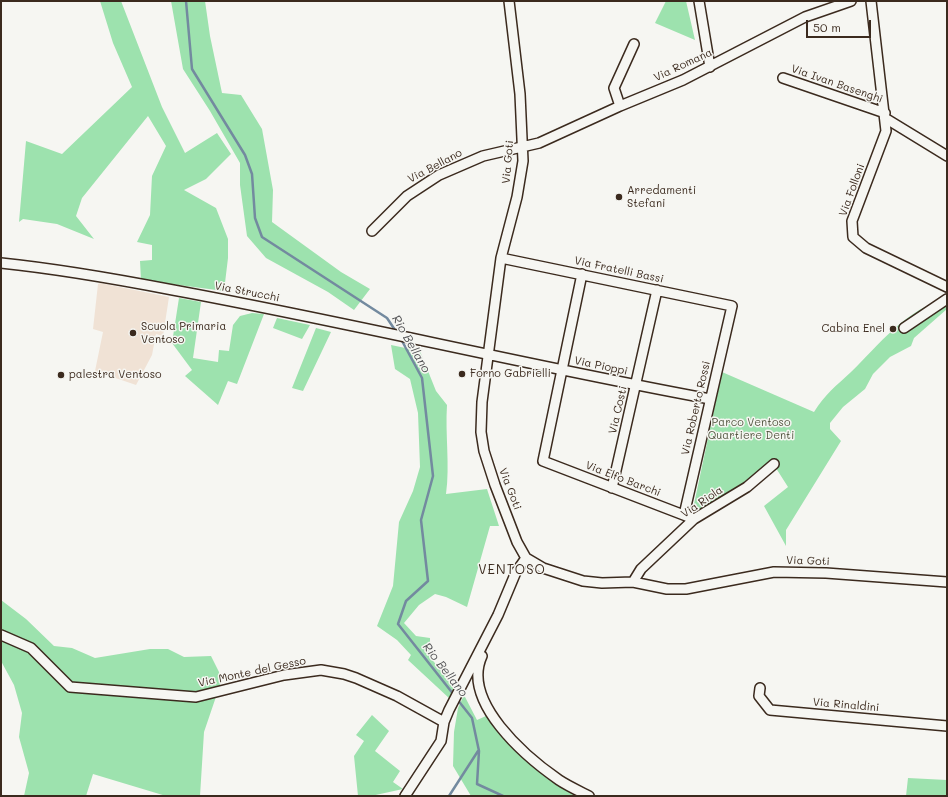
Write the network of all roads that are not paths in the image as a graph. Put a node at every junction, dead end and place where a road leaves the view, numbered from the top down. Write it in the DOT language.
graph roads {
  1 [pos="509,1"];
  2 [pos="699,1"];
  3 [pos="851,1"];
  4 [pos="871,1"];
  5 [pos="826,5"];
  6 [pos="634,44"];
  7 [pos="710,67"];
  8 [pos="783,78"];
  9 [pos="620,106"];
  10 [pos="885,116"];
  11 [pos="523,147"];
  12 [pos="947,156"];
  13 [pos="372,231"];
  14 [pos="501,258"];
  15 [pos="1,263"];
  16 [pos="582,274"];
  17 [pos="947,287"];
  18 [pos="657,290"];
  19 [pos="947,300"];
  20 [pos="732,306"];
  21 [pos="904,328"];
  22 [pos="488,354"];
  23 [pos="562,370"];
  24 [pos="635,386"];
  25 [pos="710,399"];
  26 [pos="774,464"];
  27 [pos="612,488"];
  28 [pos="684,515"];
  29 [pos="694,519"];
  30 [pos="526,558"];
  31 [pos="633,582"];
  32 [pos="947,582"];
  33 [pos="1,635"];
  34 [pos="486,637"];
  35 [pos="760,688"];
  36 [pos="444,722"];
  37 [pos="947,726"];
  38 [pos="405,796"];
  39 [pos="589,796"];
  1 -- 11 [label="street, Via Goti"];
  2 -- 7 [label="street"];
  3 -- 5 [label="street, Via Romana"];
  4 -- 10 [label="street, Via Folloni"];
  5 -- 7 [label="street, Via Romana"];
  6 -- 9 [label="street"];
  7 -- 9 [label="street, Via Romana"];
  8 -- 10 [label="street, Via Ivan Basenghi"];
  9 -- 11 [label="street, Via Romana"];
  10 -- 12 [label="street"];
  10 -- 17 [label="street, Via Folloni"];
  11 -- 13 [label="street, Via Bellano"];
  11 -- 14 [label="street, Via Goti"];
  14 -- 16 [label="street, Via Fratelli Bassi"];
  14 -- 22 [label="street, Via Goti"];
  15 -- 22 [label="street, Via Strucchi"];
  16 -- 18 [label="street, Via Fratelli Bassi"];
  16 -- 23 [label="street"];
  18 -- 20 [label="street, Via Fratelli Bassi"];
  18 -- 24 [label="street, Via Costi"];
  19 -- 21 [label="street"];
  20 -- 25 [label="street, Via Roberto Rossi"];
  22 -- 23 [label="street, Via Pioppi"];
  22 -- 30 [label="street, Via Goti"];
  23 -- 24 [label="street, Via Pioppi"];
  23 -- 27 [label="street, Via Elfo Barchi"];
  24 -- 25 [label="street, Via Pioppi"];
  24 -- 27 [label="street, Via Costi"];
  25 -- 28 [label="street, Via Roberto Rossi"];
  26 -- 29 [label="street, Via Riola"];
  27 -- 28 [label="street, Via Elfo Barchi"];
  28 -- 29 [label="street, Via Elfo Barchi"];
  29 -- 31 [label="street, Via Riola"];
  30 -- 31 [label="street, Via Goti"];
  30 -- 34 [label="street"];
  31 -- 32 [label="street, Via Goti"];
  33 -- 36 [label="street, Via Monte del Gesso"];
  34 -- 36 [label="street"];
  34 -- 39 [label="street"];
  35 -- 37 [label="street, Via Rinaldini"];
  36 -- 38 [label="street"];
}
